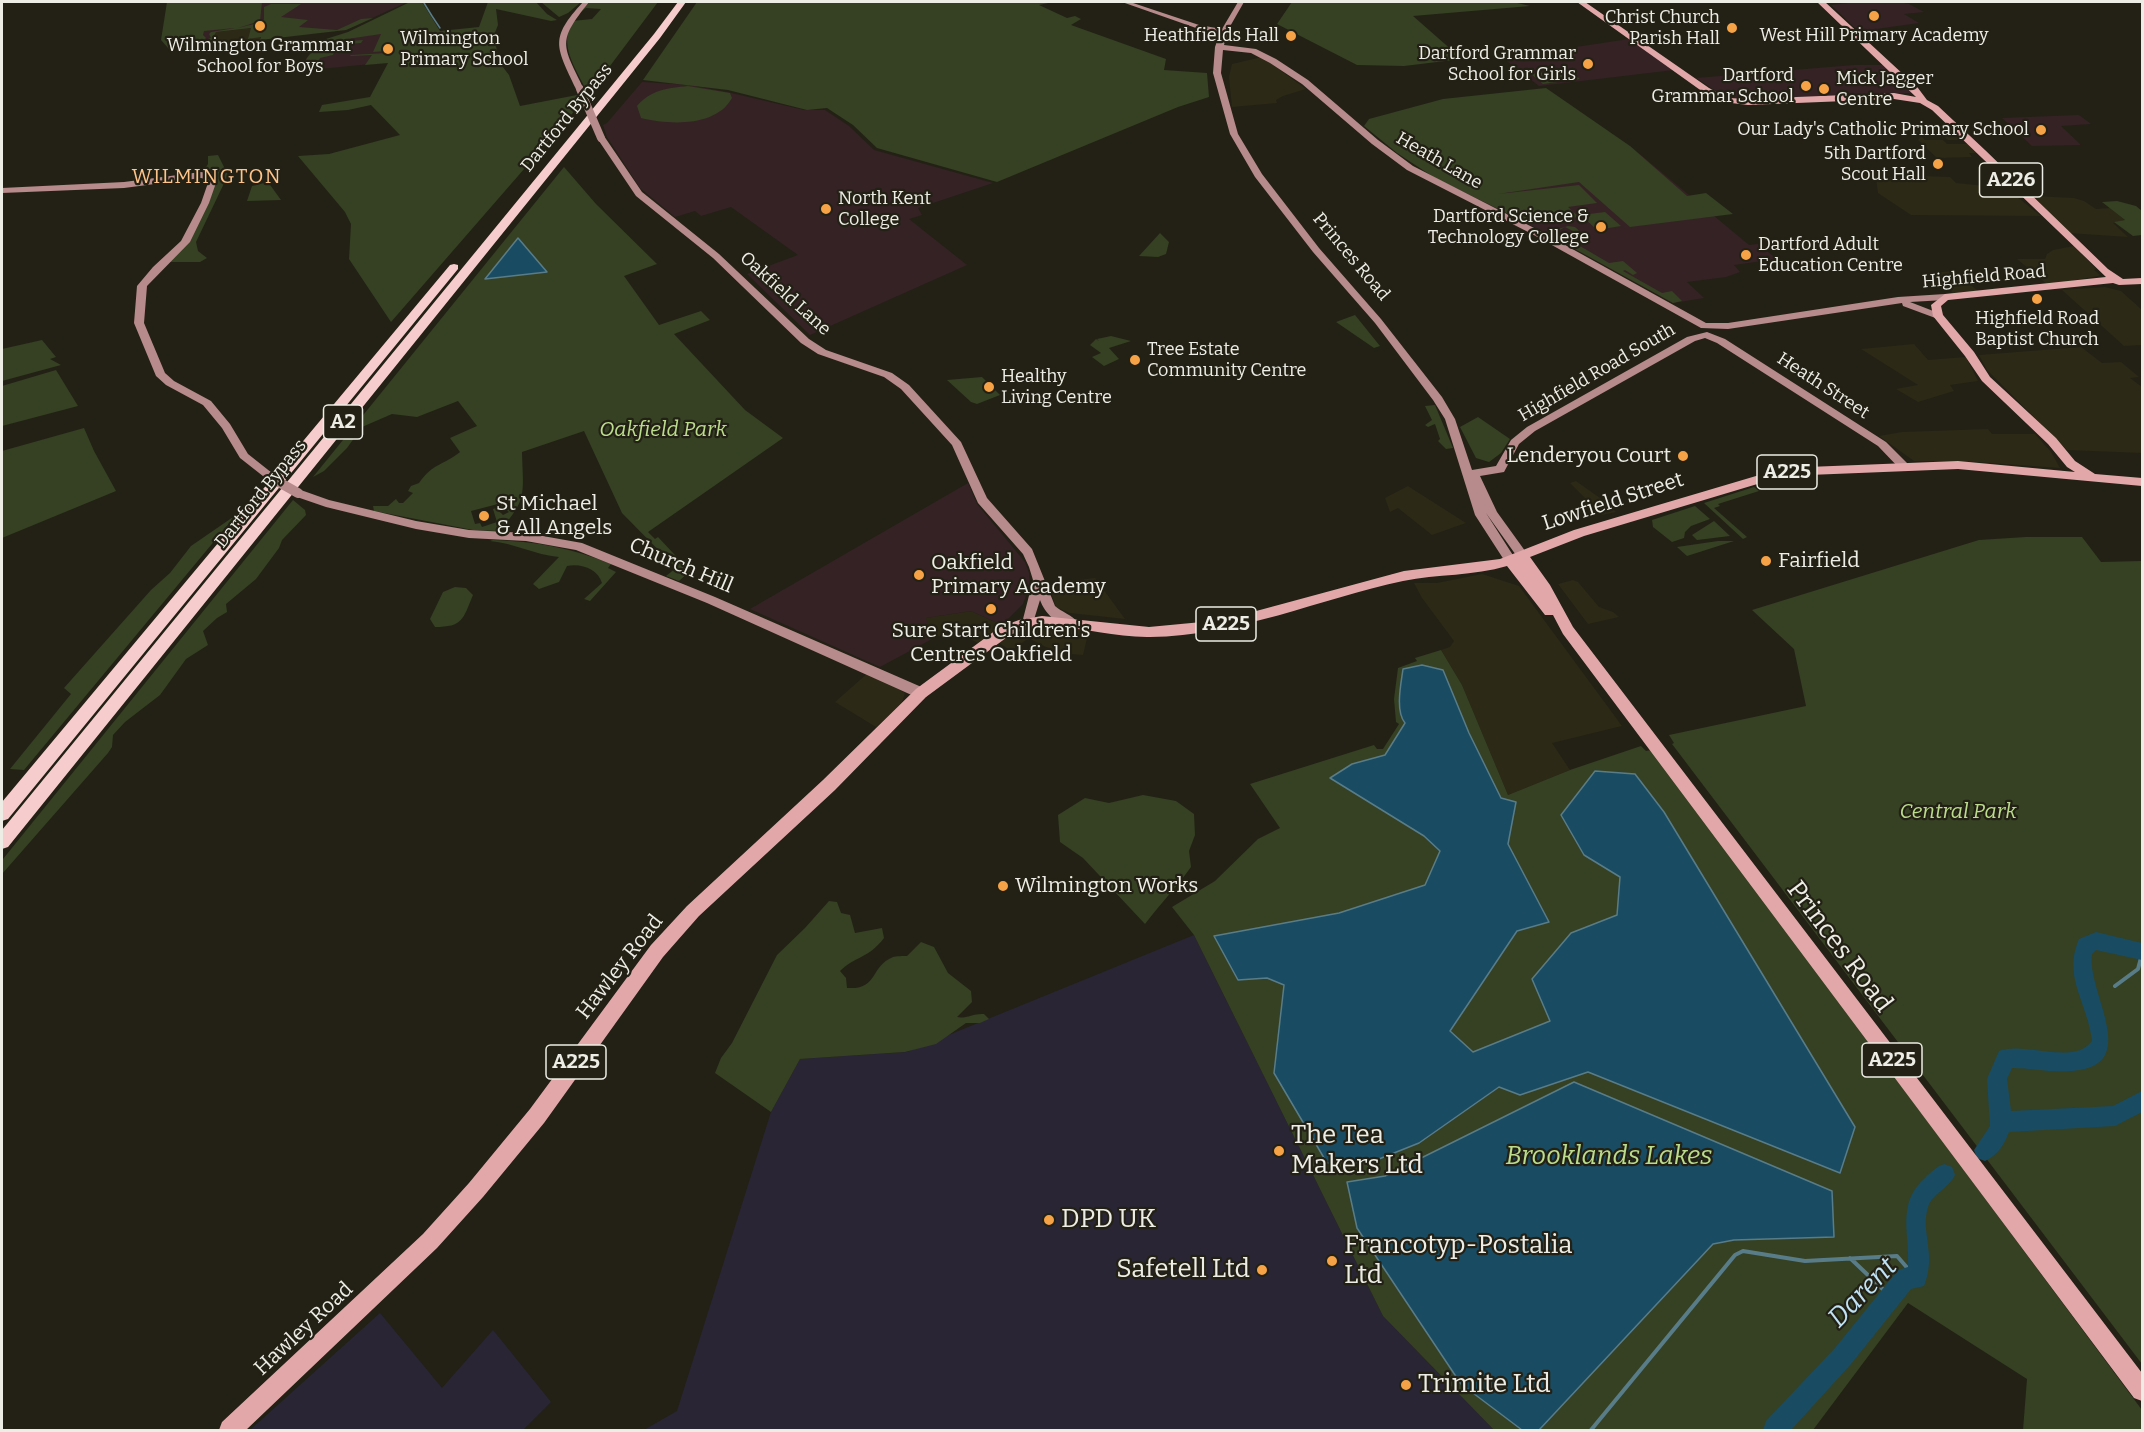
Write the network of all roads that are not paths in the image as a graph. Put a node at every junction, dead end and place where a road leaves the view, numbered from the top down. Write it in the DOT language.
graph roads {
  1 [pos="586,2"];
  2 [pos="672,2"];
  3 [pos="682,2"];
  4 [pos="1125,2"];
  5 [pos="1241,2"];
  6 [pos="1248,2"];
  7 [pos="1581,2"];
  8 [pos="1821,2"];
  9 [pos="1224,32"];
  10 [pos="1233,33"];
  11 [pos="1224,47"];
  12 [pos="1919,100"];
  13 [pos="2,191"];
  14 [pos="2106,275"];
  15 [pos="2141,279"];
  16 [pos="1945,297"];
  17 [pos="1888,303"];
  18 [pos="1938,316"];
  19 [pos="1706,332"];
  20 [pos="1904,465"];
  21 [pos="2069,469"];
  22 [pos="1469,471"];
  23 [pos="2099,478"];
  24 [pos="2142,482"];
  25 [pos="1516,557"];
  26 [pos="1039,581"];
  27 [pos="1035,622"];
  28 [pos="1071,622"];
  29 [pos="1103,626"];
  30 [pos="921,693"];
  31 [pos="2,814"];
  32 [pos="2,842"];
  33 [pos="2142,1390"];
  34 [pos="230,1431"];
  1 -- 26 [label="street, Oakfield Lane, bridge"];
  2 -- 31 [label="highway, Dartford Bypass / A2"];
  3 -- 32 [label="highway, Dartford Bypass / A2"];
  4 -- 9 [label="street"];
  5 -- 9 [label="street, Princes Road"];
  6 -- 10 [label="street, Princes Road"];
  7 -- 12 [label="main road"];
  8 -- 12 [label="main road, A226"];
  9 -- 10 [label="street"];
  9 -- 11 [label="street, Princes Road"];
  10 -- 11 [label="street, Princes Road"];
  11 -- 19 [label="street, Heath Lane"];
  11 -- 22 [label="street, Princes Road"];
  12 -- 14 [label="main road, A226"];
  13 -- 30 [label="street, Church Hill, bridge"];
  14 -- 15 [label="main road, Highfield Road / A226"];
  14 -- 15 [label="main road, Highfield Road / A226"];
  14 -- 16 [label="main road, Highfield Road / A226"];
  16 -- 17 [label="street, Highfield Road"];
  16 -- 18 [label="main road"];
  17 -- 18 [label="street"];
  17 -- 19 [label="street, Highfield Road"];
  18 -- 21 [label="main road"];
  19 -- 20 [label="street, Heath Street"];
  19 -- 22 [label="street, Highfield Road South"];
  20 -- 21 [label="main road, Lowfield Street / A225"];
  20 -- 25 [label="main road, Lowfield Street / A225"];
  21 -- 23 [label="main road"];
  21 -- 23 [label="main road, Lowfield Street / A225"];
  22 -- 25 [label="street, Princes Road"];
  23 -- 24 [label="main road, Lowfield Street"];
  25 -- 29 [label="main road, Lowfield Street / A225"];
  25 -- 33 [label="main road, Princes Road / A225"];
  26 -- 27 [label="street"];
  26 -- 28 [label="street, Oakfield Lane"];
  27 -- 28 [label="main road, Hawley Road / A225"];
  27 -- 30 [label="main road, Hawley Road / A225"];
  28 -- 29 [label="main road, Hawley Road / A225"];
  30 -- 34 [label="main road, Hawley Road / A225"];
}
